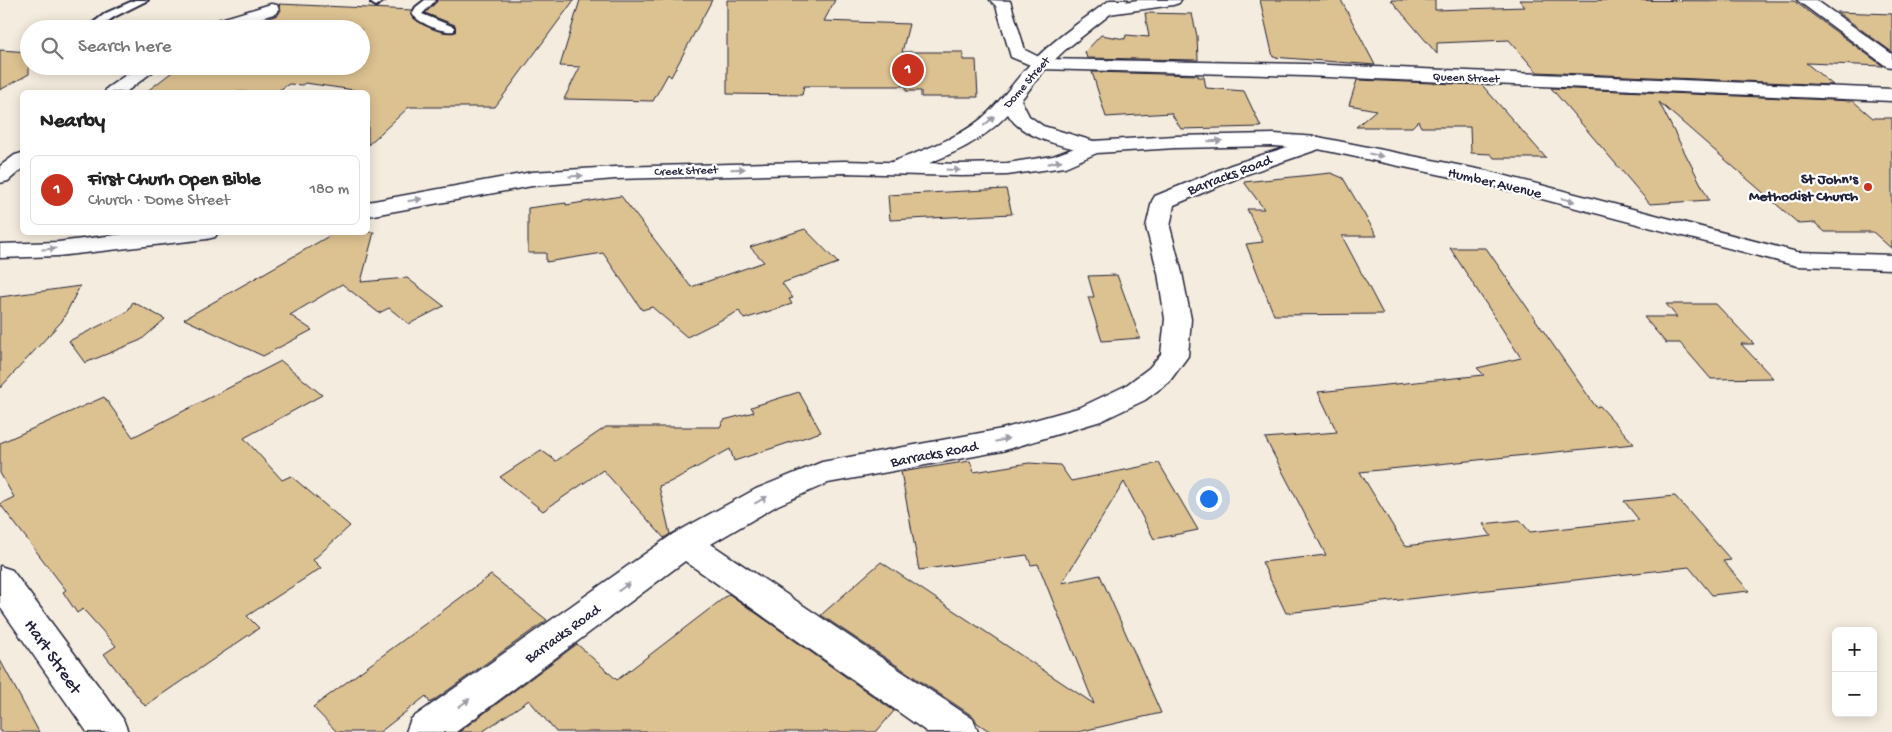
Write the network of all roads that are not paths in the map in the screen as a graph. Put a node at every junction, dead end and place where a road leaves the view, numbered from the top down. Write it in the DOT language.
graph roads {
  1 [pos="143,0"];
  2 [pos="431,0"];
  3 [pos="998,0"];
  4 [pos="1173,0"];
  5 [pos="1805,0"];
  6 [pos="1114,4"];
  7 [pos="271,9"];
  8 [pos="102,20"];
  9 [pos="236,20"];
  10 [pos="450,29"];
  11 [pos="1892,62"];
  12 [pos="1040,64"];
  13 [pos="138,75"];
  14 [pos="117,90"];
  15 [pos="1892,95"];
  16 [pos="1011,100"];
  17 [pos="1318,143"];
  18 [pos="1093,147"];
  19 [pos="20,161"];
  20 [pos="900,167"];
  21 [pos="1007,168"];
  22 [pos="0,176"];
  23 [pos="370,209"];
  24 [pos="179,235"];
  25 [pos="0,251"];
  26 [pos="1892,262"];
  27 [pos="685,543"];
  28 [pos="0,580"];
  29 [pos="109,732"];
  30 [pos="425,732"];
  31 [pos="959,732"];
  1 -- 8 [label="lane"];
  2 -- 10 [label="lane"];
  3 -- 12 [label="street"];
  4 -- 6 [label="street"];
  5 -- 11 [label="street"];
  6 -- 12 [label="street, Dome Street"];
  7 -- 9 [label="street"];
  12 -- 15 [label="street, Queen Street"];
  12 -- 16 [label="street, Dome Street"];
  13 -- 14 [label="street"];
  16 -- 18 [label="street, Humber Avenue"];
  20 -- 16 [label="street, Dome Street, one-way"];
  18 -- 17 [label="street, Humber Avenue, one-way"];
  17 -- 26 [label="street, Humber Avenue, one-way"];
  27 -- 17 [label="street, Barracks Road, one-way"];
  21 -- 18 [label="street, Humber Avenue, one-way"];
  19 -- 22 [label="street"];
  20 -- 21 [label="street, Creek Street, one-way"];
  23 -- 20 [label="street, Creek Street, one-way"];
  25 -- 24 [label="street, one-way"];
  30 -- 27 [label="street, Barracks Road, one-way"];
  27 -- 31 [label="street"];
  28 -- 29 [label="street, Hart Street"];
}
